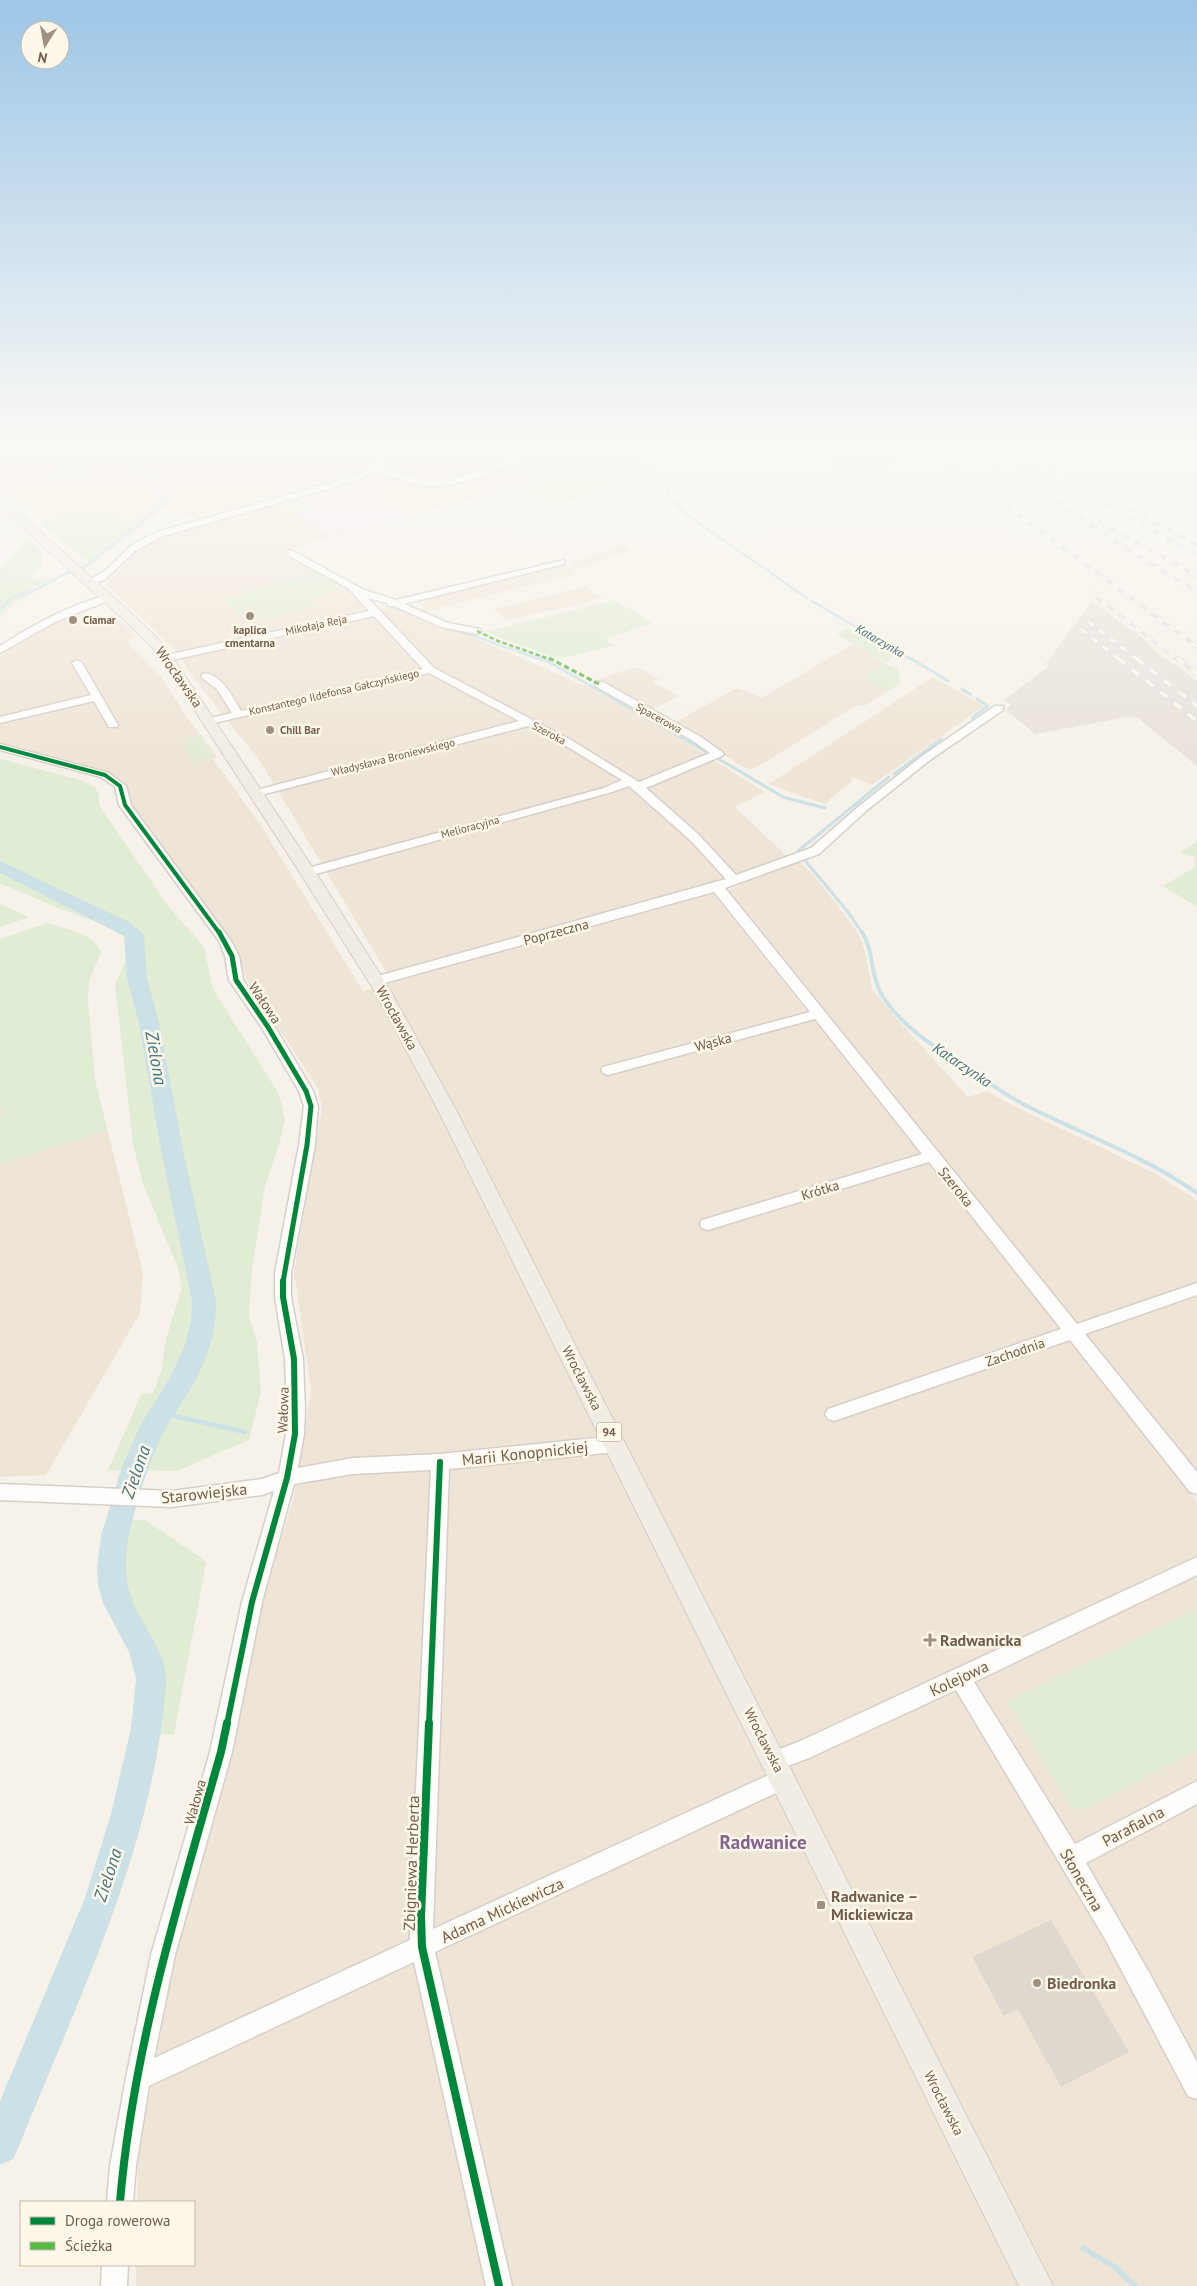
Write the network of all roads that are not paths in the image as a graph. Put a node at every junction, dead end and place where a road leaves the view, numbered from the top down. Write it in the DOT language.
graph roads {
  1 [pos="54,550"];
  2 [pos="132,550"];
  3 [pos="290,553"];
  4 [pos="561,562"];
  5 [pos="76,570"];
  6 [pos="90,582"];
  7 [pos="358,593"];
  8 [pos="107,598"];
  9 [pos="395,603"];
  10 [pos="374,610"];
  11 [pos="477,631"];
  12 [pos="0,650"];
  13 [pos="167,658"];
  14 [pos="77,663"];
  15 [pos="430,670"];
  16 [pos="206,676"];
  17 [pos="598,684"];
  18 [pos="97,697"];
  19 [pos="998,708"];
  20 [pos="238,714"];
  21 [pos="0,720"];
  22 [pos="210,721"];
  23 [pos="529,722"];
  24 [pos="113,725"];
  25 [pos="0,747"];
  26 [pos="718,754"];
  27 [pos="635,784"];
  28 [pos="257,793"];
  29 [pos="308,872"];
  30 [pos="735,881"];
  31 [pos="717,887"];
  32 [pos="376,981"];
  33 [pos="818,1014"];
  34 [pos="608,1070"];
  35 [pos="932,1156"];
  36 [pos="708,1224"];
  37 [pos="1197,1289"];
  38 [pos="1074,1332"];
  39 [pos="834,1414"];
  40 [pos="615,1444"];
  41 [pos="440,1462"];
  42 [pos="287,1478"];
  43 [pos="1197,1486"];
  44 [pos="0,1492"];
  45 [pos="1197,1566"];
  46 [pos="960,1678"];
  47 [pos="779,1770"];
  48 [pos="1197,1792"];
  49 [pos="1070,1859"];
  50 [pos="422,1947"];
  51 [pos="138,2078"];
  52 [pos="1197,2086"];
  53 [pos="120,2201"];
  54 [pos="114,2266"];
  55 [pos="114,2286"];
  56 [pos="499,2286"];
  57 [pos="1036,2286"];
  1 -- 5 [label="main road, 94"];
  2 -- 6 [label="street"];
  3 -- 7 [label="street"];
  4 -- 9 [label="street, Mikołaja Reja"];
  5 -- 6 [label="main road, 94"];
  6 -- 8 [label="main road, 94"];
  7 -- 9 [label="street"];
  7 -- 10 [label="street, Szeroka"];
  8 -- 12 [label="street"];
  8 -- 13 [label="main road, Wrocławska / 94"];
  9 -- 10 [label="street, Mikołaja Reja"];
  9 -- 11 [label="street"];
  10 -- 13 [label="street, Mikołaja Reja"];
  10 -- 15 [label="street, Szeroka"];
  13 -- 22 [label="main road, Wrocławska / 94"];
  14 -- 18 [label="street"];
  15 -- 20 [label="street, Konstantego Ildefonsa Gałczyńskiego"];
  15 -- 23 [label="street, Szeroka"];
  16 -- 20 [label="street, Konstantego Ildefonsa Gałczyńskiego"];
  17 -- 26 [label="street, Spacerowa"];
  18 -- 21 [label="street"];
  18 -- 24 [label="street"];
  19 -- 30 [label="street, Poprzeczna"];
  20 -- 22 [label="street, Konstantego Ildefonsa Gałczyńskiego"];
  22 -- 28 [label="main road, Wrocławska / 94"];
  23 -- 27 [label="street, Szeroka"];
  23 -- 28 [label="street, Władysława Broniewskiego"];
  25 -- 42 [label="street, Wałowa"];
  26 -- 27 [label="street, Melioracyjna"];
  27 -- 29 [label="street, Melioracyjna"];
  27 -- 30 [label="street, Szeroka"];
  28 -- 29 [label="main road, Wrocławska / 94"];
  29 -- 32 [label="main road, Wrocławska / 94"];
  30 -- 31 [label="street, Poprzeczna"];
  31 -- 32 [label="street, Poprzeczna"];
  31 -- 33 [label="street, Szeroka"];
  32 -- 40 [label="main road, Wrocławska / 94"];
  33 -- 34 [label="street, Wąska"];
  33 -- 35 [label="street, Szeroka"];
  35 -- 36 [label="street, Krótka"];
  35 -- 38 [label="street, Szeroka"];
  37 -- 38 [label="street, Zachodnia"];
  38 -- 39 [label="street, Zachodnia"];
  38 -- 43 [label="street, Szeroka"];
  40 -- 41 [label="street, Marii Konopnickiej"];
  40 -- 47 [label="main road, Wrocławska / 94"];
  41 -- 42 [label="street, Marii Konopnickiej"];
  41 -- 50 [label="street, Zbigniewa Herberta"];
  42 -- 44 [label="street, Starowiejska"];
  42 -- 51 [label="street, Wałowa"];
  45 -- 46 [label="street, Kolejowa"];
  46 -- 47 [label="street, Kolejowa"];
  46 -- 49 [label="street, Słoneczna"];
  47 -- 50 [label="street, Adama Mickiewicza"];
  47 -- 57 [label="main road, Wrocławska / 94"];
  48 -- 49 [label="street, Parafialna"];
  49 -- 52 [label="street, Słoneczna"];
  50 -- 51 [label="street, Adama Mickiewicza"];
  50 -- 56 [label="street, Zbigniewa Herberta"];
  51 -- 53 [label="street, Wałowa"];
  54 -- 55 [label="street"];
}
